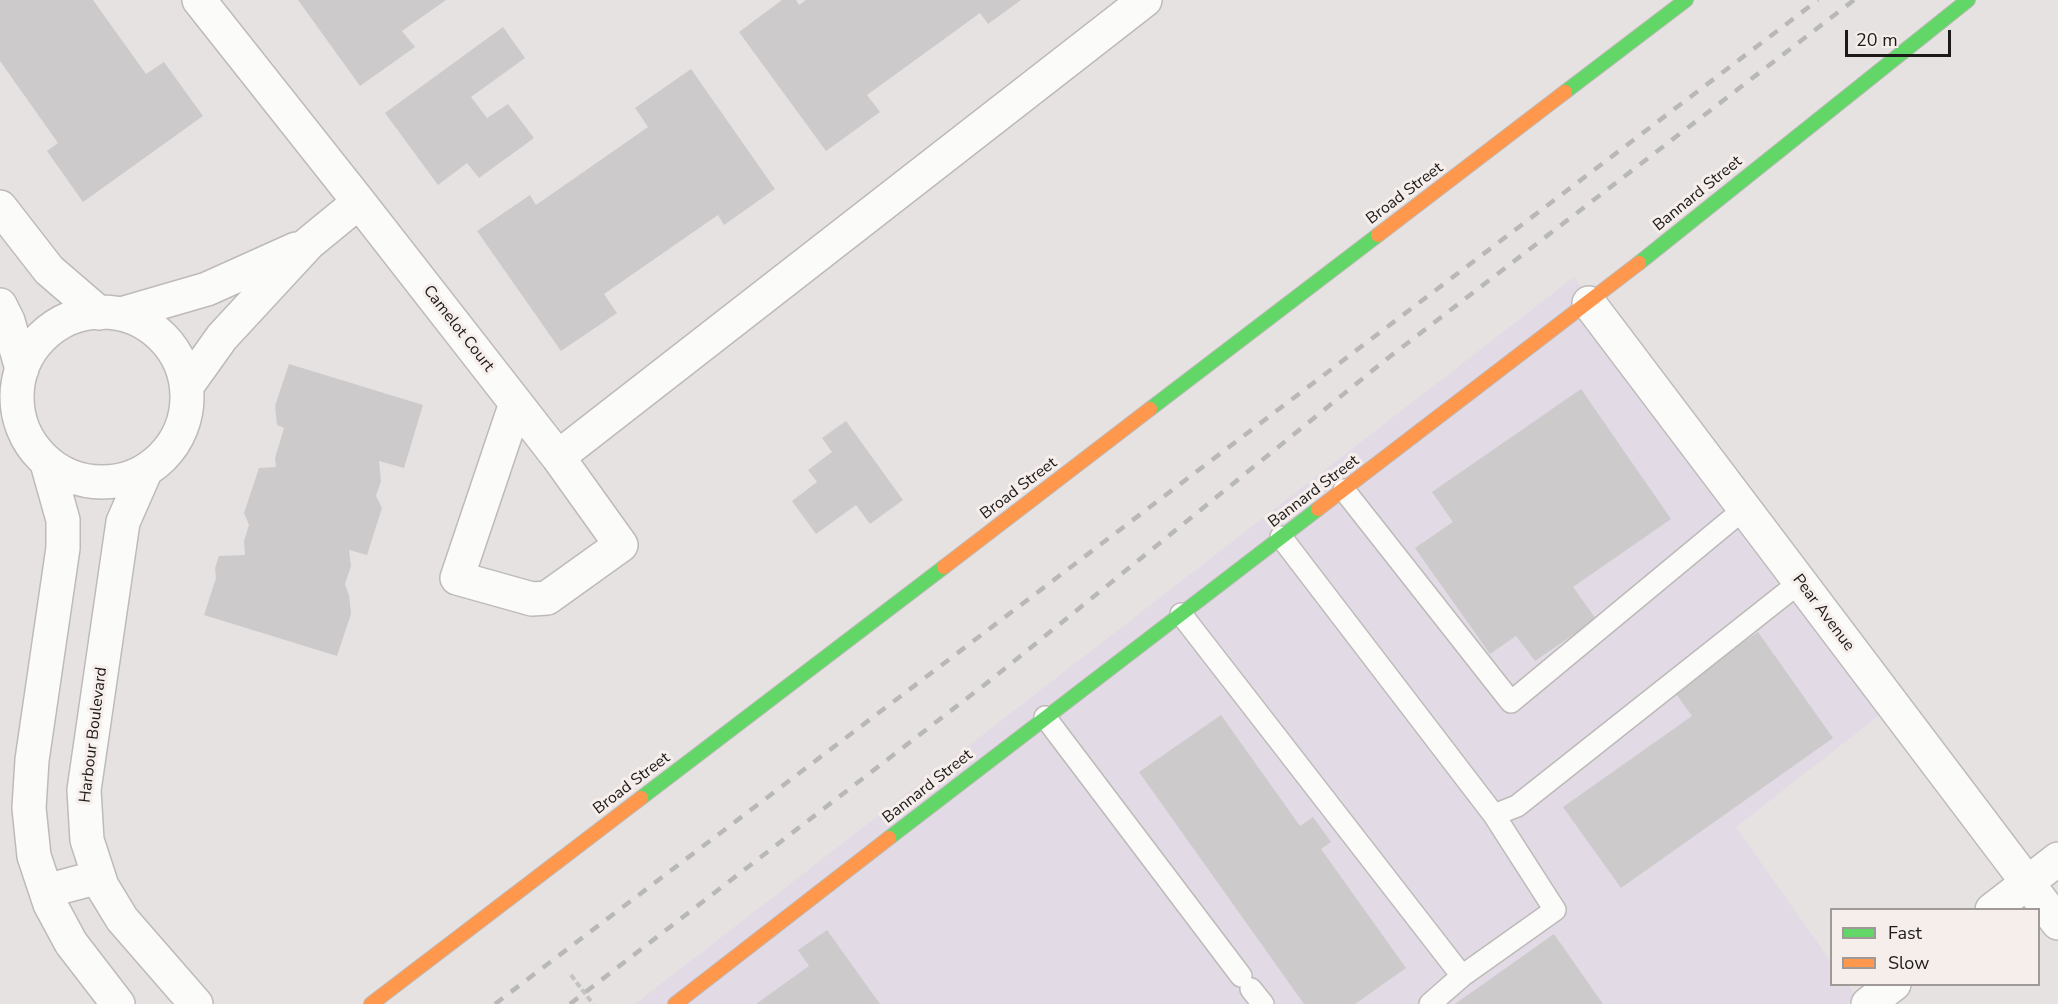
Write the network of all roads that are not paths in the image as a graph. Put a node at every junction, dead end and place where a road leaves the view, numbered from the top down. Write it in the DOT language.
graph roads {
  1 [pos="199,0"];
  2 [pos="1145,0"];
  3 [pos="1686,0"];
  4 [pos="1968,0"];
  5 [pos="359,202"];
  6 [pos="0,207"];
  7 [pos="309,243"];
  8 [pos="1589,303"];
  9 [pos="0,305"];
  10 [pos="110,313"];
  11 [pos="22,369"];
  12 [pos="187,386"];
  13 [pos="516,403"];
  14 [pos="558,457"];
  15 [pos="48,463"];
  16 [pos="145,472"];
  17 [pos="1344,490"];
  18 [pos="1744,508"];
  19 [pos="1281,537"];
  20 [pos="1800,582"];
  21 [pos="1181,614"];
  22 [pos="1045,717"];
  23 [pos="1494,815"];
  24 [pos="2058,860"];
  25 [pos="99,877"];
  26 [pos="2027,883"];
  27 [pos="46,891"];
  28 [pos="1993,908"];
  29 [pos="2058,923"];
  30 [pos="1462,976"];
  31 [pos="1891,986"];
  32 [pos="1252,990"];
  33 [pos="118,1004"];
  34 [pos="196,1004"];
  35 [pos="371,1004"];
  36 [pos="675,1004"];
  37 [pos="1430,1004"];
  38 [pos="1868,1004"];
  1 -- 5 [label="street, Camelot Court"];
  2 -- 14 [label="street"];
  3 -- 35 [label="street, Broad Street"];
  4 -- 8 [label="street, Bannard Street"];
  5 -- 7 [label="street"];
  5 -- 13 [label="street, Camelot Court"];
  6 -- 10 [label="street, Harbour Boulevard"];
  7 -- 10 [label="street"];
  7 -- 12 [label="street"];
  8 -- 17 [label="street, Bannard Street"];
  8 -- 18 [label="street, Pear Avenue"];
  9 -- 11 [label="street, Harbour Boulevard"];
  10 -- 11 [label="street, Harbour Boulevard"];
  10 -- 12 [label="street, Harbour Boulevard"];
  11 -- 15 [label="street, Harbour Boulevard"];
  12 -- 16 [label="street, Harbour Boulevard"];
  13 -- 14 [label="street, Camelot Court"];
  13 -- 14 [label="street, Camelot Court"];
  15 -- 16 [label="street, Harbour Boulevard"];
  15 -- 27 [label="street, Harbour Boulevard"];
  16 -- 25 [label="street, Harbour Boulevard"];
  17 -- 18 [label="lane"];
  17 -- 19 [label="street, Bannard Street"];
  18 -- 20 [label="street, Pear Avenue"];
  19 -- 21 [label="street, Bannard Street"];
  19 -- 23 [label="lane"];
  20 -- 23 [label="lane"];
  20 -- 26 [label="street, Pear Avenue"];
  21 -- 22 [label="street, Bannard Street"];
  21 -- 30 [label="lane"];
  22 -- 32 [label="lane"];
  22 -- 36 [label="street, Bannard Street"];
  23 -- 30 [label="lane"];
  24 -- 26 [label="street"];
  25 -- 27 [label="street"];
  25 -- 34 [label="street, Harbour Boulevard"];
  26 -- 28 [label="street"];
  26 -- 29 [label="street, Pear Avenue"];
  27 -- 33 [label="street, Harbour Boulevard"];
  30 -- 37 [label="lane"];
  31 -- 38 [label="street"];
}
